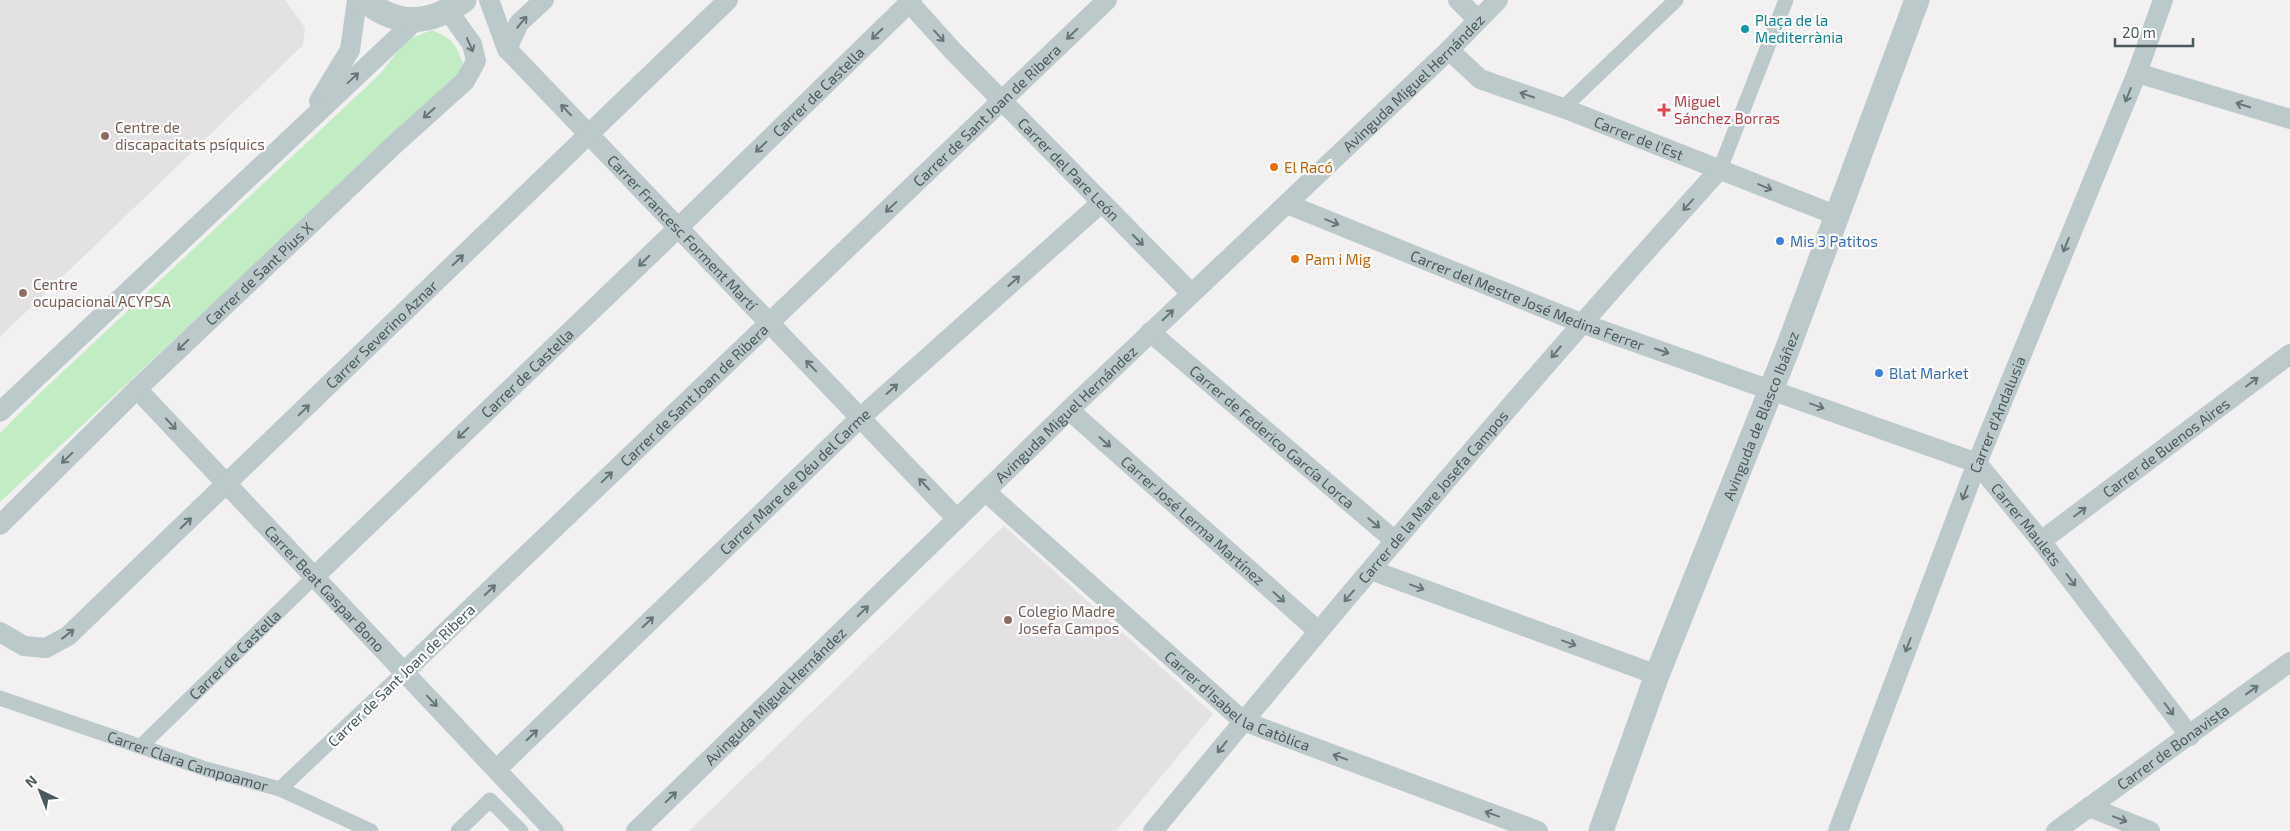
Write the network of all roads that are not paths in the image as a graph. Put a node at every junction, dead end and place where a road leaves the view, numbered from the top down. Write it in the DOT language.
graph roads {
  1 [pos="357,0"];
  2 [pos="365,0"];
  3 [pos="489,0"];
  4 [pos="544,0"];
  5 [pos="728,0"];
  6 [pos="1107,0"];
  7 [pos="1458,0"];
  8 [pos="1498,0"];
  9 [pos="1676,0"];
  10 [pos="1786,0"];
  11 [pos="1917,0"];
  12 [pos="2163,0"];
  13 [pos="909,1"];
  14 [pos="456,6"];
  15 [pos="416,20"];
  16 [pos="1478,20"];
  17 [pos="507,49"];
  18 [pos="1449,50"];
  19 [pos="2137,72"];
  20 [pos="1002,102"];
  21 [pos="1563,108"];
  22 [pos="2290,119"];
  23 [pos="305,123"];
  24 [pos="589,133"];
  25 [pos="1720,168"];
  26 [pos="1101,203"];
  27 [pos="1287,204"];
  28 [pos="1838,216"];
  29 [pos="678,228"];
  30 [pos="1191,293"];
  31 [pos="769,323"];
  32 [pos="1581,323"];
  33 [pos="1150,332"];
  34 [pos="2290,354"];
  35 [pos="137,389"];
  36 [pos="1771,389"];
  37 [pos="1069,410"];
  38 [pos="0,412"];
  39 [pos="861,417"];
  40 [pos="1977,462"];
  41 [pos="227,484"];
  42 [pos="986,492"];
  43 [pos="957,519"];
  44 [pos="0,525"];
  45 [pos="1395,541"];
  46 [pos="2042,541"];
  47 [pos="1371,570"];
  48 [pos="314,577"];
  49 [pos="1318,631"];
  50 [pos="0,632"];
  51 [pos="2290,662"];
  52 [pos="404,672"];
  53 [pos="1657,676"];
  54 [pos="0,698"];
  55 [pos="1243,721"];
  56 [pos="2190,736"];
  57 [pos="141,746"];
  58 [pos="497,769"];
  59 [pos="280,789"];
  60 [pos="2089,807"];
  61 [pos="371,831"];
  62 [pos="458,831"];
  63 [pos="521,831"];
  64 [pos="554,831"];
  65 [pos="636,831"];
  66 [pos="1153,831"];
  67 [pos="1538,831"];
  68 [pos="1600,831"];
  69 [pos="1838,831"];
  70 [pos="2056,831"];
  71 [pos="2150,831"];
  1 -- 23 [label="street"];
  2 -- 15 [label="street"];
  3 -- 17 [label="street, Carrer Francesc Forment Martí"];
  17 -- 4 [label="street, one-way"];
  5 -- 24 [label="street, Carrer Severino Aznar"];
  6 -- 20 [label="street, Carrer de Sant Joan de Ribera, one-way"];
  7 -- 16 [label="street"];
  8 -- 16 [label="street, Avinguda Miguel Hernández"];
  9 -- 21 [label="street"];
  10 -- 25 [label="street"];
  11 -- 28 [label="street, Avinguda de Blasco Ibáñez"];
  12 -- 19 [label="street, Carrer d'Andalusia"];
  13 -- 20 [label="street, Carrer del Pare León, one-way"];
  13 -- 29 [label="street, Carrer de Castella, one-way"];
  14 -- 15 [label="street"];
  14 -- 35 [label="street, Carrer de Sant Pius X, one-way"];
  23 -- 15 [label="street, one-way"];
  16 -- 18 [label="street, Avinguda Miguel Hernández"];
  24 -- 17 [label="street, Carrer Francesc Forment Martí, one-way"];
  21 -- 18 [label="street, Carrer de l'Est, one-way"];
  18 -- 27 [label="street, Avinguda Miguel Hernández"];
  22 -- 19 [label="street, one-way"];
  19 -- 40 [label="street, Carrer d'Andalusia, one-way"];
  20 -- 26 [label="street, Carrer del Pare León"];
  20 -- 31 [label="street, Carrer de Sant Joan de Ribera, one-way"];
  21 -- 25 [label="street, Carrer de l'Est"];
  23 -- 38 [label="street"];
  24 -- 29 [label="street, Carrer Francesc Forment Martí"];
  41 -- 24 [label="street, Carrer Severino Aznar, one-way"];
  25 -- 28 [label="street, Carrer de l'Est, one-way"];
  25 -- 32 [label="street, Carrer de la Mare Josefa Campos, one-way"];
  26 -- 30 [label="street, Carrer del Pare León, one-way"];
  39 -- 26 [label="street, Carrer Mare de Déu del Carme, one-way"];
  27 -- 30 [label="street, Avinguda Miguel Hernández"];
  27 -- 32 [label="street, Carrer del Mestre José Medina Ferrer, one-way"];
  28 -- 36 [label="street, Avinguda de Blasco Ibáñez"];
  29 -- 31 [label="street, Carrer Francesc Forment Martí"];
  29 -- 48 [label="street, Carrer de Castella, one-way"];
  33 -- 30 [label="street, Avinguda Miguel Hernández, one-way"];
  39 -- 31 [label="street, Carrer Francesc Forment Martí, one-way"];
  52 -- 31 [label="street, Carrer de Sant Joan de Ribera, one-way"];
  32 -- 36 [label="street, Carrer del Mestre José Medina Ferrer, one-way"];
  32 -- 45 [label="street, Carrer de la Mare Josefa Campos, one-way"];
  33 -- 37 [label="street, Avinguda Miguel Hernández"];
  33 -- 45 [label="street, Carrer de Federico García Lorca, one-way"];
  46 -- 34 [label="street, Carrer de Buenos Aires, one-way"];
  35 -- 41 [label="street, Carrer Beat Gaspar Bono, one-way"];
  35 -- 44 [label="street, Carrer de Sant Pius X, one-way"];
  36 -- 40 [label="street, one-way"];
  36 -- 53 [label="street, Avinguda de Blasco Ibáñez"];
  37 -- 42 [label="street, Avinguda Miguel Hernández"];
  37 -- 49 [label="street, Carrer José Lerma Martínez, one-way"];
  43 -- 39 [label="street, Carrer Francesc Forment Martí, one-way"];
  58 -- 39 [label="street, Carrer Mare de Déu del Carme, one-way"];
  40 -- 46 [label="street, Carrer Maulets"];
  40 -- 69 [label="street, Carrer d'Andalusia, one-way"];
  41 -- 48 [label="street, Carrer Beat Gaspar Bono"];
  50 -- 41 [label="street, Carrer Severino Aznar, one-way"];
  42 -- 43 [label="street, Avinguda Miguel Hernández"];
  42 -- 55 [label="street, Carrer d'Isabel la Catòlica"];
  65 -- 43 [label="street, Avinguda Miguel Hernández, one-way"];
  45 -- 47 [label="street, Carrer de la Mare Josefa Campos"];
  46 -- 56 [label="street, Carrer Maulets, one-way"];
  47 -- 49 [label="street, Carrer de la Mare Josefa Campos, one-way"];
  47 -- 53 [label="street, one-way"];
  48 -- 52 [label="street, Carrer Beat Gaspar Bono"];
  48 -- 57 [label="street, Carrer de Castella"];
  49 -- 55 [label="street, Carrer de la Mare Josefa Campos"];
  56 -- 51 [label="street, Carrer de Bonavista, one-way"];
  52 -- 58 [label="street, Carrer Beat Gaspar Bono, one-way"];
  52 -- 59 [label="street, Carrer de Sant Joan de Ribera"];
  53 -- 68 [label="street, Avinguda de Blasco Ibáñez"];
  54 -- 57 [label="street, Carrer Clara Campoamor"];
  55 -- 66 [label="street, Carrer de la Mare Josefa Campos, one-way"];
  67 -- 55 [label="street, Carrer d'Isabel la Catòlica, one-way"];
  56 -- 60 [label="street, Carrer de Bonavista"];
  57 -- 59 [label="street, Carrer Clara Campoamor"];
  58 -- 64 [label="street, Carrer Beat Gaspar Bono"];
  59 -- 61 [label="street, Carrer Clara Campoamor"];
  60 -- 70 [label="street, Carrer de Bonavista"];
  60 -- 71 [label="street, one-way"];
  62 -- 63 [label="street"];
}
